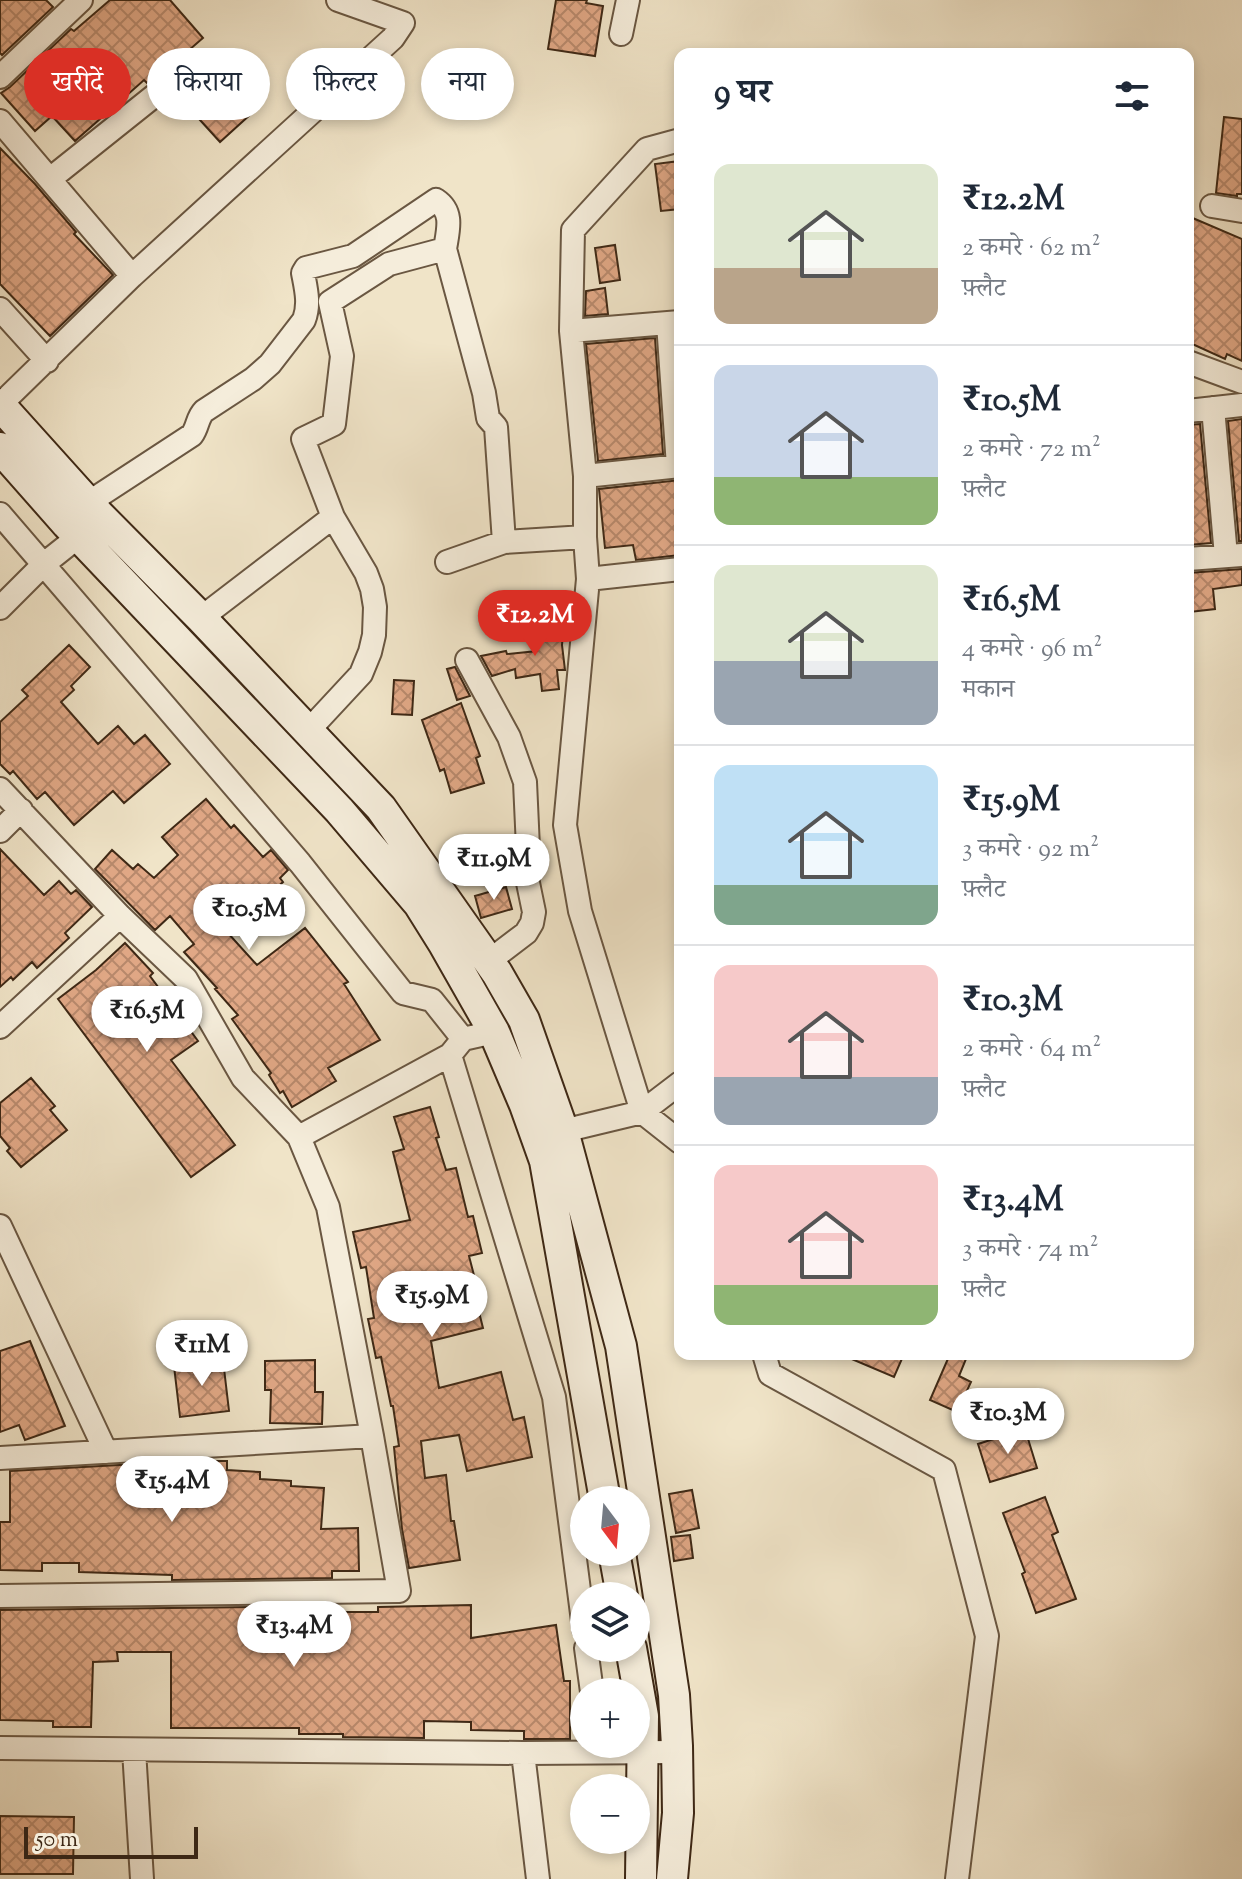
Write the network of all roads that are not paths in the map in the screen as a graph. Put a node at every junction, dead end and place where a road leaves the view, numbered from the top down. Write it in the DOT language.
graph roads {
  1 [pos="81,0"];
  2 [pos="338,0"];
  3 [pos="628,0"];
  4 [pos="621,34"];
  5 [pos="0,77"];
  6 [pos="147,102"];
  7 [pos="0,121"];
  8 [pos="674,142"];
  9 [pos="50,179"];
  10 [pos="1212,206"];
  11 [pos="1242,211"];
  12 [pos="445,249"];
  13 [pos="132,276"];
  14 [pos="0,309"];
  15 [pos="674,322"];
  16 [pos="571,331"];
  17 [pos="47,361"];
  18 [pos="1194,364"];
  19 [pos="1242,382"];
  20 [pos="0,405"];
  21 [pos="1242,405"];
  22 [pos="1213,408"];
  23 [pos="1194,410"];
  24 [pos="0,448"];
  25 [pos="674,467"];
  26 [pos="585,476"];
  27 [pos="0,514"];
  28 [pos="333,517"];
  29 [pos="90,519"];
  30 [pos="585,537"];
  31 [pos="504,542"];
  32 [pos="1234,556"];
  33 [pos="1194,559"];
  34 [pos="447,562"];
  35 [pos="44,564"];
  36 [pos="674,570"];
  37 [pos="588,579"];
  38 [pos="0,608"];
  39 [pos="201,618"];
  40 [pos="467,660"];
  41 [pos="308,731"];
  42 [pos="0,789"];
  43 [pos="21,810"];
  44 [pos="0,831"];
  45 [pos="120,916"];
  46 [pos="489,961"];
  47 [pos="0,1027"];
  48 [pos="494,1032"];
  49 [pos="456,1047"];
  50 [pos="674,1088"];
  51 [pos="642,1112"];
  52 [pos="563,1131"];
  53 [pos="299,1137"];
  54 [pos="674,1137"];
  55 [pos="0,1226"];
  56 [pos="766,1360"];
  57 [pos="372,1436"];
  58 [pos="106,1452"];
  59 [pos="0,1458"];
  60 [pos="603,1486"];
  61 [pos="578,1582"];
  62 [pos="0,1596"];
  63 [pos="674,1695"];
  64 [pos="650,1710"];
  65 [pos="0,1748"];
  66 [pos="134,1750"];
  67 [pos="677,1752"];
  68 [pos="523,1753"];
  69 [pos="570,1753"];
  70 [pos="650,1753"];
  71 [pos="643,1758"];
  72 [pos="142,1879"];
  73 [pos="538,1879"];
  74 [pos="641,1879"];
  75 [pos="672,1879"];
  76 [pos="957,1879"];
  1 -- 5 [label="street"];
  2 -- 13 [label="street"];
  3 -- 4 [label="street"];
  6 -- 9 [label="street"];
  7 -- 9 [label="street"];
  8 -- 16 [label="street"];
  9 -- 13 [label="street"];
  10 -- 11 [label="street"];
  12 -- 28 [label="street"];
  12 -- 29 [label="street"];
  12 -- 31 [label="street"];
  13 -- 17 [label="street"];
  14 -- 17 [label="street"];
  15 -- 16 [label="street"];
  16 -- 26 [label="street"];
  17 -- 20 [label="street"];
  18 -- 19 [label="street"];
  20 -- 29 [label="main road"];
  21 -- 22 [label="street"];
  22 -- 23 [label="street"];
  22 -- 32 [label="street"];
  24 -- 29 [label="main road"];
  25 -- 26 [label="street"];
  26 -- 30 [label="street"];
  27 -- 35 [label="street"];
  28 -- 39 [label="street"];
  28 -- 41 [label="street"];
  29 -- 35 [label="street"];
  29 -- 39 [label="main road"];
  29 -- 48 [label="main road"];
  30 -- 31 [label="street"];
  30 -- 37 [label="street"];
  31 -- 34 [label="street"];
  32 -- 33 [label="street"];
  35 -- 38 [label="street"];
  35 -- 49 [label="street"];
  36 -- 37 [label="street"];
  37 -- 51 [label="street"];
  39 -- 41 [label="main road"];
  40 -- 46 [label="street"];
  41 -- 46 [label="main road"];
  42 -- 43 [label="street"];
  43 -- 44 [label="street"];
  43 -- 45 [label="street"];
  45 -- 47 [label="street"];
  45 -- 53 [label="street"];
  46 -- 52 [label="main road"];
  48 -- 49 [label="street"];
  48 -- 60 [label="main road"];
  49 -- 53 [label="street"];
  49 -- 61 [label="street"];
  50 -- 51 [label="street"];
  51 -- 52 [label="street"];
  51 -- 54 [label="street"];
  52 -- 63 [label="main road"];
  53 -- 57 [label="street"];
  55 -- 58 [label="street"];
  56 -- 76 [label="street"];
  57 -- 58 [label="street"];
  57 -- 62 [label="street"];
  58 -- 59 [label="street"];
  63 -- 64 [label="street"];
  63 -- 67 [label="main road"];
  65 -- 66 [label="street"];
  66 -- 68 [label="street"];
  66 -- 72 [label="street"];
  67 -- 70 [label="street"];
  67 -- 75 [label="main road"];
  68 -- 69 [label="street"];
  68 -- 73 [label="street"];
  71 -- 74 [label="main road"];
}
